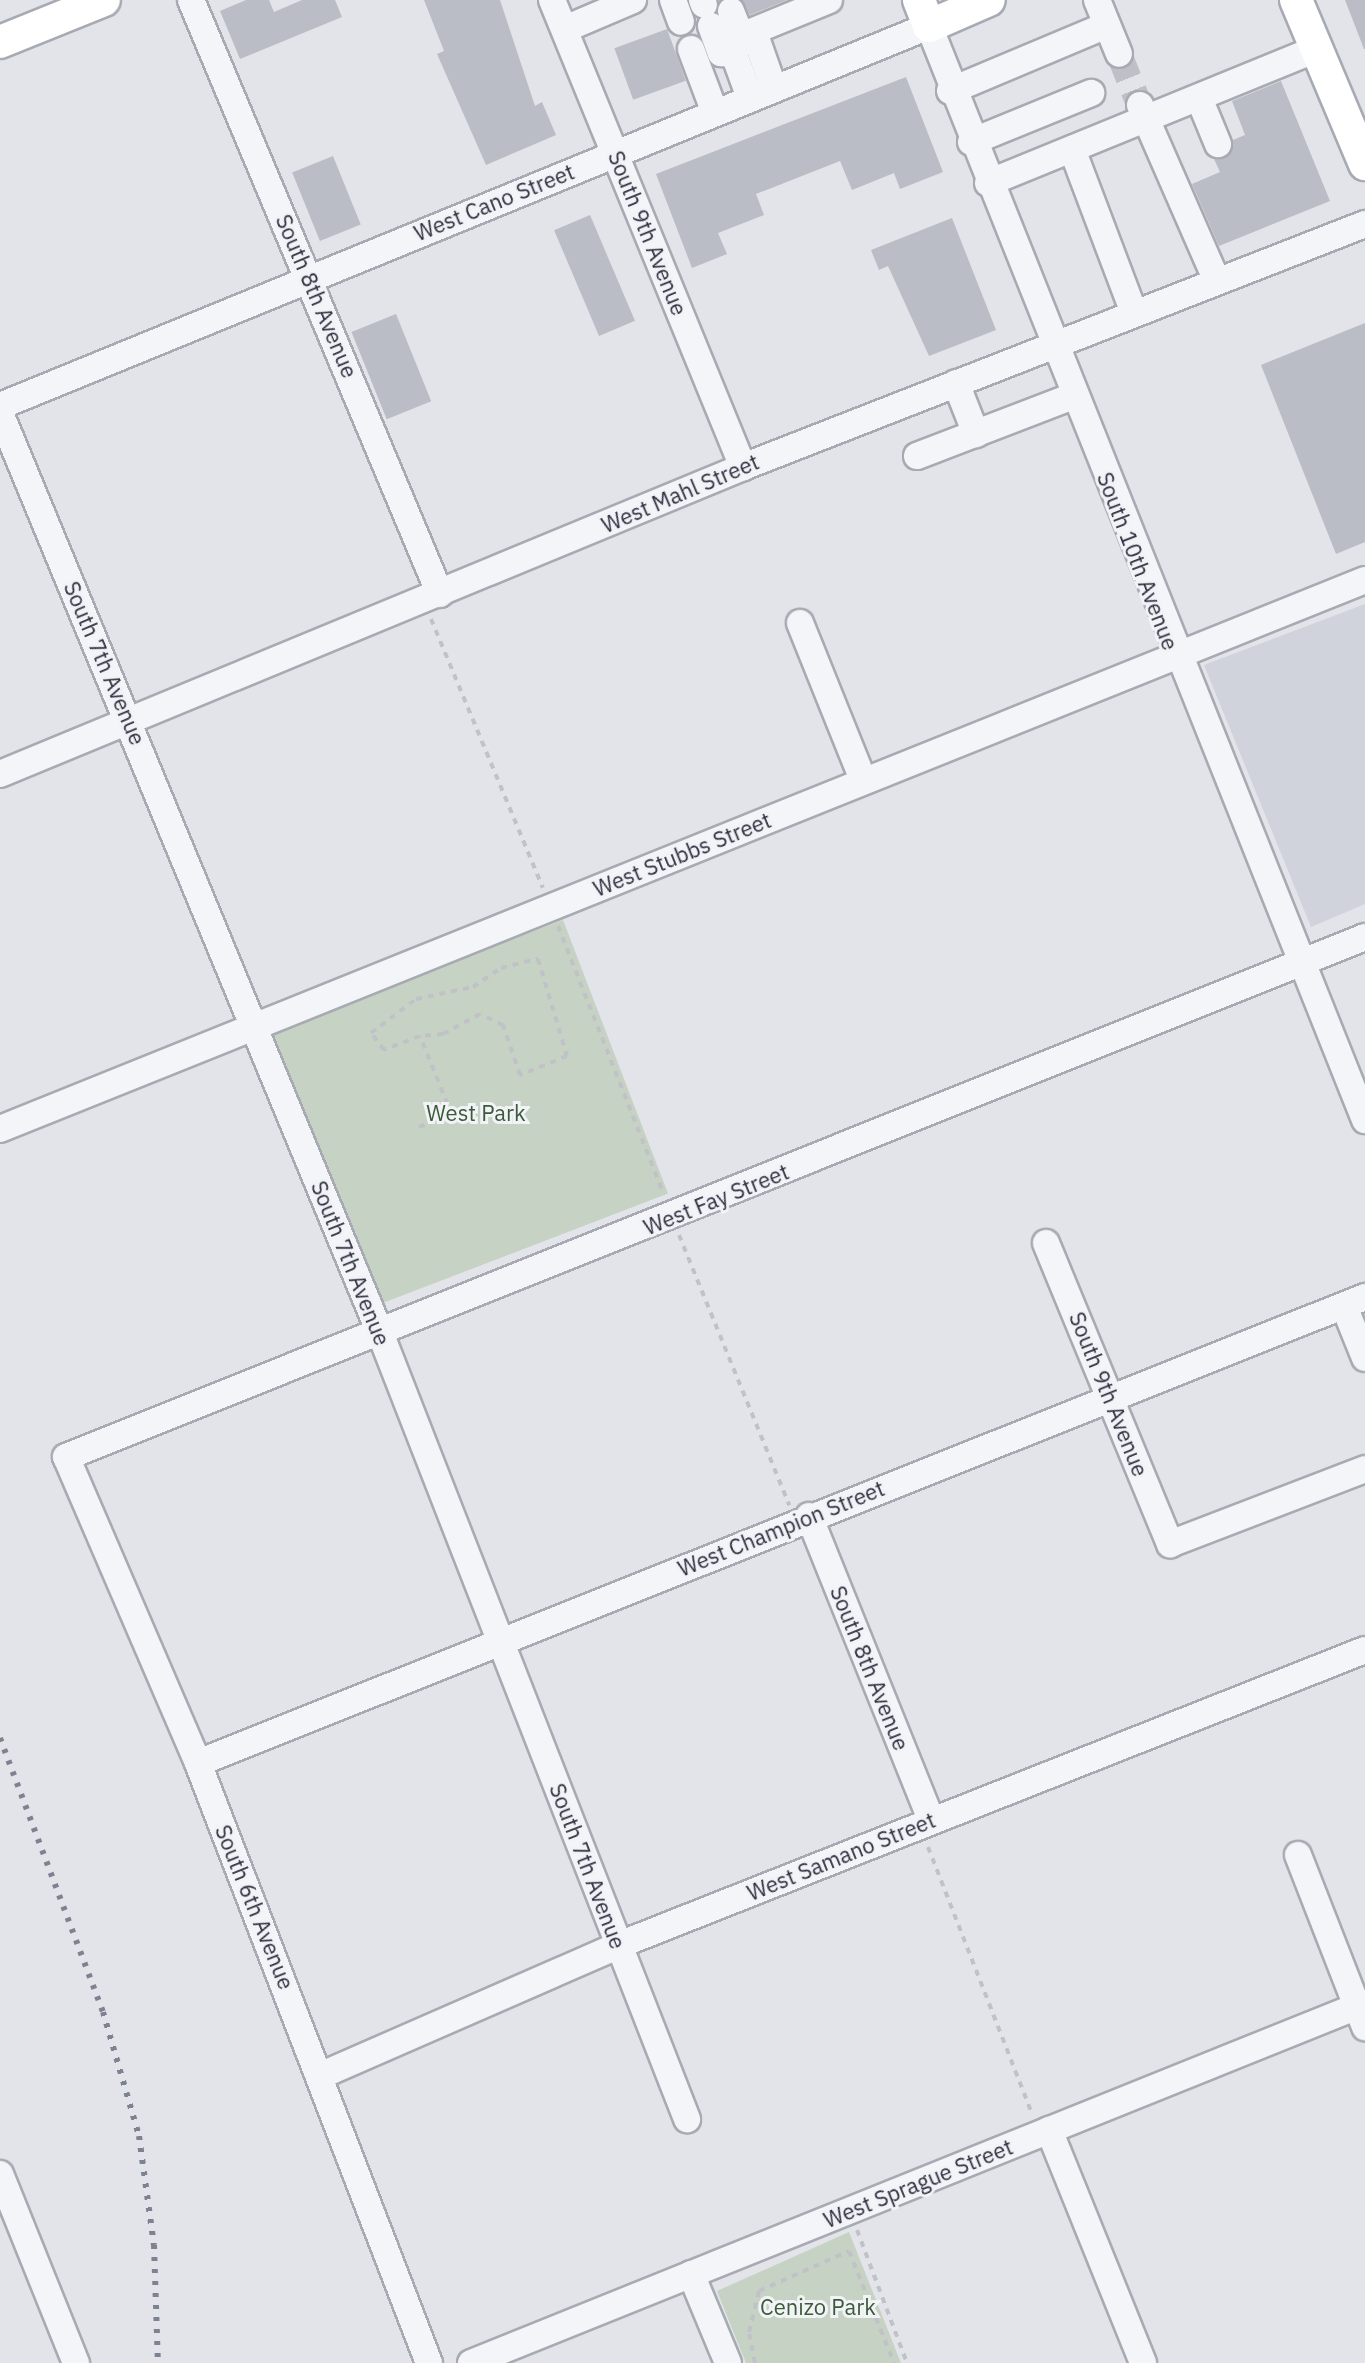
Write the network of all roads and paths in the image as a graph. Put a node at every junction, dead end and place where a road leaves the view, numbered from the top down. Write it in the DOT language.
graph roads {
  1 [pos="69,0"];
  2 [pos="104,0"];
  3 [pos="191,0"];
  4 [pos="552,0"];
  5 [pos="633,0"];
  6 [pos="829,0"];
  7 [pos="989,0"];
  8 [pos="1097,0"];
  9 [pos="1296,0"];
  10 [pos="924,13"];
  11 [pos="1107,25"];
  12 [pos="709,27"];
  13 [pos="565,29"];
  14 [pos="12,37"];
  15 [pos="1317,49"];
  16 [pos="1119,54"];
  17 [pos="950,91"];
  18 [pos="1091,93"];
  19 [pos="762,94"];
  20 [pos="1199,98"];
  21 [pos="1143,112"];
  22 [pos="715,113"];
  23 [pos="971,142"];
  24 [pos="1218,144"];
  25 [pos="1072,149"];
  26 [pos="616,153"];
  27 [pos="1365,164"];
  28 [pos="988,183"];
  29 [pos="1365,224"];
  30 [pos="310,277"];
  31 [pos="1217,281"];
  32 [pos="1134,313"];
  33 [pos="1053,345"];
  34 [pos="956,383"];
  35 [pos="1073,396"];
  36 [pos="0,406"];
  37 [pos="0,413"];
  38 [pos="976,434"];
  39 [pos="917,456"];
  40 [pos="743,467"];
  41 [pos="1365,580"];
  42 [pos="440,594"];
  43 [pos="431,619"];
  44 [pos="800,623"];
  45 [pos="1175,655"];
  46 [pos="130,721"];
  47 [pos="0,774"];
  48 [pos="863,780"];
  49 [pos="542,886"];
  50 [pos="558,927"];
  51 [pos="1365,937"];
  52 [pos="496,960"];
  53 [pos="1302,963"];
  54 [pos="499,969"];
  55 [pos="255,1030"];
  56 [pos="420,1036"];
  57 [pos="1365,1120"];
  58 [pos="419,1127"];
  59 [pos="0,1129"];
  60 [pos="663,1193"];
  61 [pos="680,1236"];
  62 [pos="1046,1243"];
  63 [pos="1354,1301"];
  64 [pos="381,1335"];
  65 [pos="1365,1358"];
  66 [pos="1111,1397"];
  67 [pos="66,1457"];
  68 [pos="1365,1469"];
  69 [pos="786,1498"];
  70 [pos="809,1516"];
  71 [pos="503,1643"];
  72 [pos="1365,1650"];
  73 [pos="198,1763"];
  74 [pos="929,1832"];
  75 [pos="1298,1855"];
  76 [pos="619,1945"];
  77 [pos="1362,2012"];
  78 [pos="322,2075"];
  79 [pos="687,2119"];
  80 [pos="1041,2122"];
  81 [pos="3,2191"];
  82 [pos="856,2227"];
  83 [pos="691,2274"];
  84 [pos="76,2363"];
  85 [pos="429,2363"];
  86 [pos="471,2363"];
  87 [pos="728,2363"];
  88 [pos="755,2363"];
  89 [pos="894,2363"];
  90 [pos="907,2363"];
  91 [pos="1143,2363"];
  1 -- 14 [label="main road"];
  2 -- 14 [label="main road"];
  3 -- 30 [label="street, South 8th Avenue"];
  4 -- 13 [label="street, South 9th Avenue"];
  5 -- 13 [label="street"];
  6 -- 12 [label="street"];
  7 -- 10 [label="main road, West Cano Street"];
  8 -- 11 [label="street"];
  9 -- 15 [label="main road"];
  10 -- 17 [label="street, South 10th Avenue"];
  10 -- 19 [label="street, West Cano Street"];
  11 -- 16 [label="street"];
  11 -- 17 [label="street"];
  12 -- 19 [label="street"];
  12 -- 22 [label="street"];
  13 -- 26 [label="street, South 9th Avenue"];
  15 -- 20 [label="street"];
  15 -- 27 [label="main road"];
  17 -- 23 [label="street, South 10th Avenue"];
  18 -- 23 [label="street"];
  19 -- 22 [label="street, West Cano Street"];
  20 -- 21 [label="street"];
  20 -- 24 [label="street"];
  21 -- 25 [label="street"];
  21 -- 31 [label="street"];
  22 -- 26 [label="street, West Cano Street"];
  23 -- 28 [label="street, South 10th Avenue"];
  25 -- 28 [label="street"];
  25 -- 32 [label="street"];
  26 -- 30 [label="street, West Cano Street"];
  26 -- 40 [label="street, South 9th Avenue"];
  28 -- 33 [label="street, South 10th Avenue"];
  29 -- 31 [label="street, West Mahl Street"];
  30 -- 36 [label="street, West Cano Street"];
  30 -- 42 [label="street, South 8th Avenue"];
  31 -- 32 [label="street, West Mahl Street"];
  32 -- 33 [label="street, West Mahl Street"];
  33 -- 34 [label="street, West Mahl Street"];
  33 -- 35 [label="street, South 10th Avenue"];
  34 -- 38 [label="street"];
  34 -- 40 [label="street, West Mahl Street"];
  35 -- 38 [label="street"];
  35 -- 45 [label="street, South 10th Avenue"];
  37 -- 46 [label="street, South 7th Avenue"];
  38 -- 39 [label="street"];
  40 -- 42 [label="street, West Mahl Street"];
  41 -- 45 [label="street, West Stubbs Street"];
  42 -- 46 [label="street, West Mahl Street"];
  43 -- 49 [label="path"];
  44 -- 48 [label="street"];
  45 -- 48 [label="street, West Stubbs Street"];
  45 -- 53 [label="street, South 10th Avenue"];
  46 -- 47 [label="street, West Mahl Street"];
  46 -- 55 [label="street, South 7th Avenue"];
  48 -- 55 [label="street, West Stubbs Street"];
  50 -- 60 [label="path"];
  51 -- 53 [label="street, West Fay Street"];
  52 -- 54 [label="path"];
  53 -- 57 [label="street, South 10th Avenue"];
  53 -- 64 [label="street, West Fay Street"];
  54 -- 56 [label="path"];
  54 -- 56 [label="path"];
  55 -- 59 [label="street, West Stubbs Street"];
  55 -- 64 [label="street, South 7th Avenue"];
  56 -- 58 [label="path"];
  61 -- 69 [label="path"];
  62 -- 66 [label="street, South 9th Avenue"];
  63 -- 65 [label="street"];
  63 -- 66 [label="street, West Champion Street"];
  64 -- 67 [label="street, West Fay Street"];
  64 -- 71 [label="street, South 7th Avenue"];
  66 -- 68 [label="street, South 9th Avenue"];
  66 -- 70 [label="street, West Champion Street"];
  67 -- 73 [label="street, South 6th Avenue"];
  70 -- 71 [label="street, West Champion Street"];
  70 -- 74 [label="street, South 8th Avenue"];
  71 -- 73 [label="street, West Champion Street"];
  71 -- 76 [label="street, South 7th Avenue"];
  72 -- 74 [label="street, West Samano Street"];
  73 -- 78 [label="street, South 6th Avenue"];
  74 -- 76 [label="street, West Samano Street"];
  74 -- 80 [label="path"];
  75 -- 77 [label="street"];
  76 -- 78 [label="street, West Samano Street"];
  76 -- 79 [label="street, South 7th Avenue"];
  77 -- 80 [label="street, West Sprague Street"];
  78 -- 85 [label="street, South 6th Avenue"];
  80 -- 83 [label="street, West Sprague Street"];
  80 -- 91 [label="street"];
  81 -- 84 [label="street"];
  82 -- 90 [label="path"];
  83 -- 86 [label="street, West Sprague Street"];
  83 -- 87 [label="street"];
  88 -- 89 [label="path"];
}
